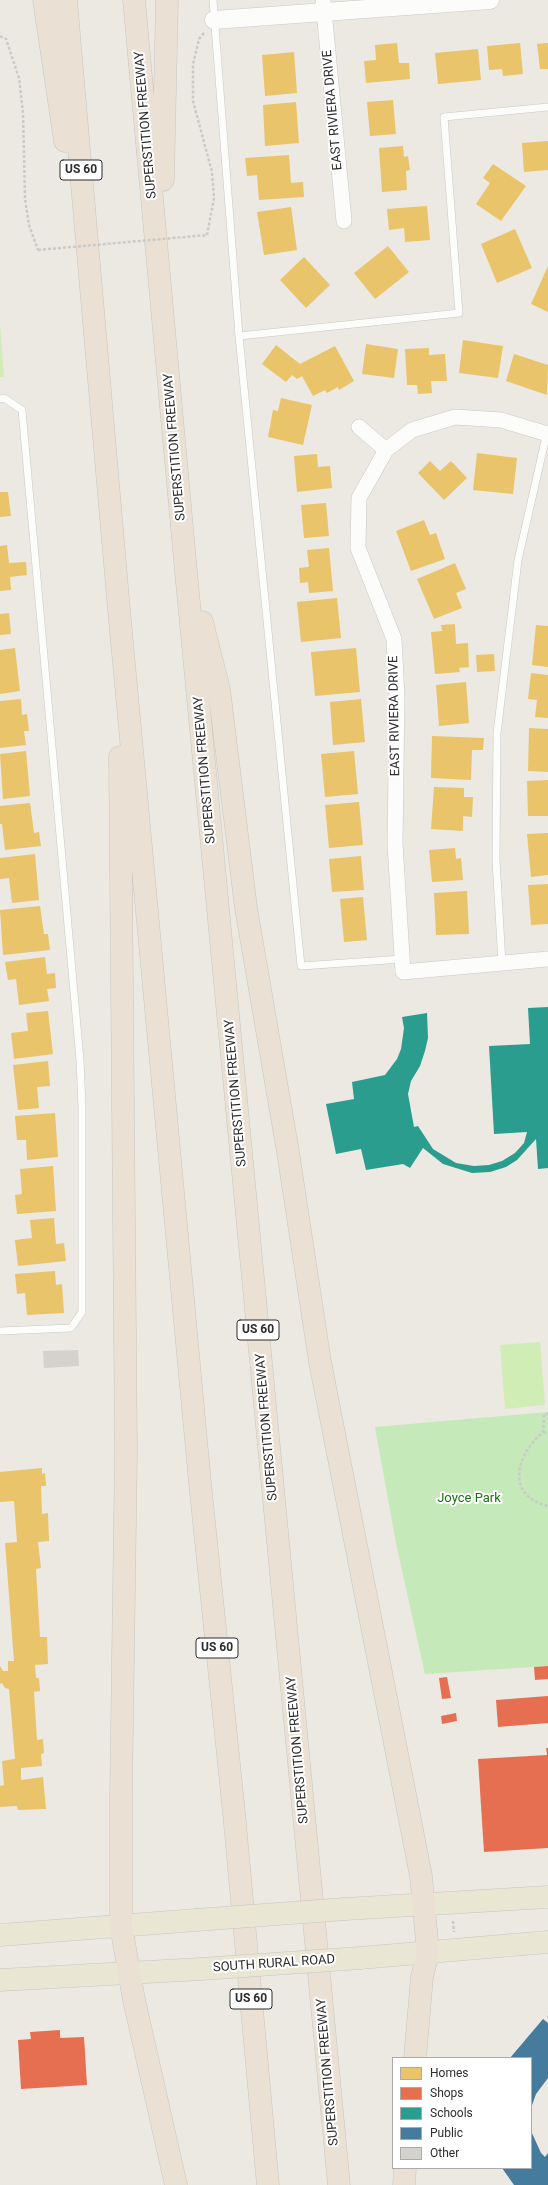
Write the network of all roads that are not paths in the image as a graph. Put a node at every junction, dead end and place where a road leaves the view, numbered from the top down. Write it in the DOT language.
graph roads {
  1 [pos="44,0"];
  2 [pos="66,0"];
  3 [pos="134,0"];
  4 [pos="167,0"];
  5 [pos="212,0"];
  6 [pos="490,0"];
  7 [pos="324,5"];
  8 [pos="214,20"];
  9 [pos="548,107"];
  10 [pos="344,221"];
  11 [pos="161,289"];
  12 [pos="240,336"];
  13 [pos="96,340"];
  14 [pos="0,399"];
  15 [pos="359,427"];
  16 [pos="547,432"];
  17 [pos="386,450"];
  18 [pos="185,561"];
  19 [pos="119,610"];
  20 [pos="548,959"];
  21 [pos="502,963"];
  22 [pos="403,966"];
  23 [pos="0,1332"];
  24 [pos="548,1897"];
  25 [pos="424,1904"];
  26 [pos="121,1926"];
  27 [pos="0,1935"];
  28 [pos="548,1942"];
  29 [pos="428,1952"];
  30 [pos="129,1973"];
  31 [pos="0,1980"];
  32 [pos="415,2057"];
  33 [pos="405,2169"];
  34 [pos="176,2185"];
  35 [pos="268,2185"];
  36 [pos="339,2185"];
  37 [pos="404,2185"];
  1 -- 13 [label="highway"];
  2 -- 13 [label="highway, US 60"];
  3 -- 11 [label="highway, SUPERSTITION FREEWAY / US 60"];
  4 -- 11 [label="highway"];
  5 -- 8 [label="lane"];
  6 -- 7 [label="street"];
  7 -- 8 [label="street"];
  7 -- 10 [label="street, EAST RIVIERA DRIVE"];
  8 -- 12 [label="lane"];
  9 -- 12 [label="lane"];
  11 -- 18 [label="highway, SUPERSTITION FREEWAY / US 60"];
  12 -- 22 [label="lane"];
  13 -- 19 [label="highway, US 60"];
  14 -- 23 [label="lane"];
  15 -- 17 [label="street"];
  16 -- 17 [label="street"];
  16 -- 21 [label="lane"];
  17 -- 22 [label="street, EAST RIVIERA DRIVE"];
  18 -- 25 [label="highway"];
  18 -- 36 [label="highway, SUPERSTITION FREEWAY / US 60"];
  19 -- 26 [label="highway"];
  19 -- 35 [label="highway, US 60"];
  20 -- 21 [label="street"];
  21 -- 22 [label="street"];
  24 -- 25 [label="main road"];
  25 -- 26 [label="main road, bridge"];
  25 -- 29 [label="highway"];
  26 -- 27 [label="main road"];
  26 -- 30 [label="highway"];
  28 -- 29 [label="main road, SOUTH RURAL ROAD"];
  29 -- 30 [label="main road, SOUTH RURAL ROAD, bridge"];
  29 -- 32 [label="highway"];
  30 -- 31 [label="main road, SOUTH RURAL ROAD"];
  30 -- 34 [label="highway"];
  33 -- 37 [label="highway"];
}
